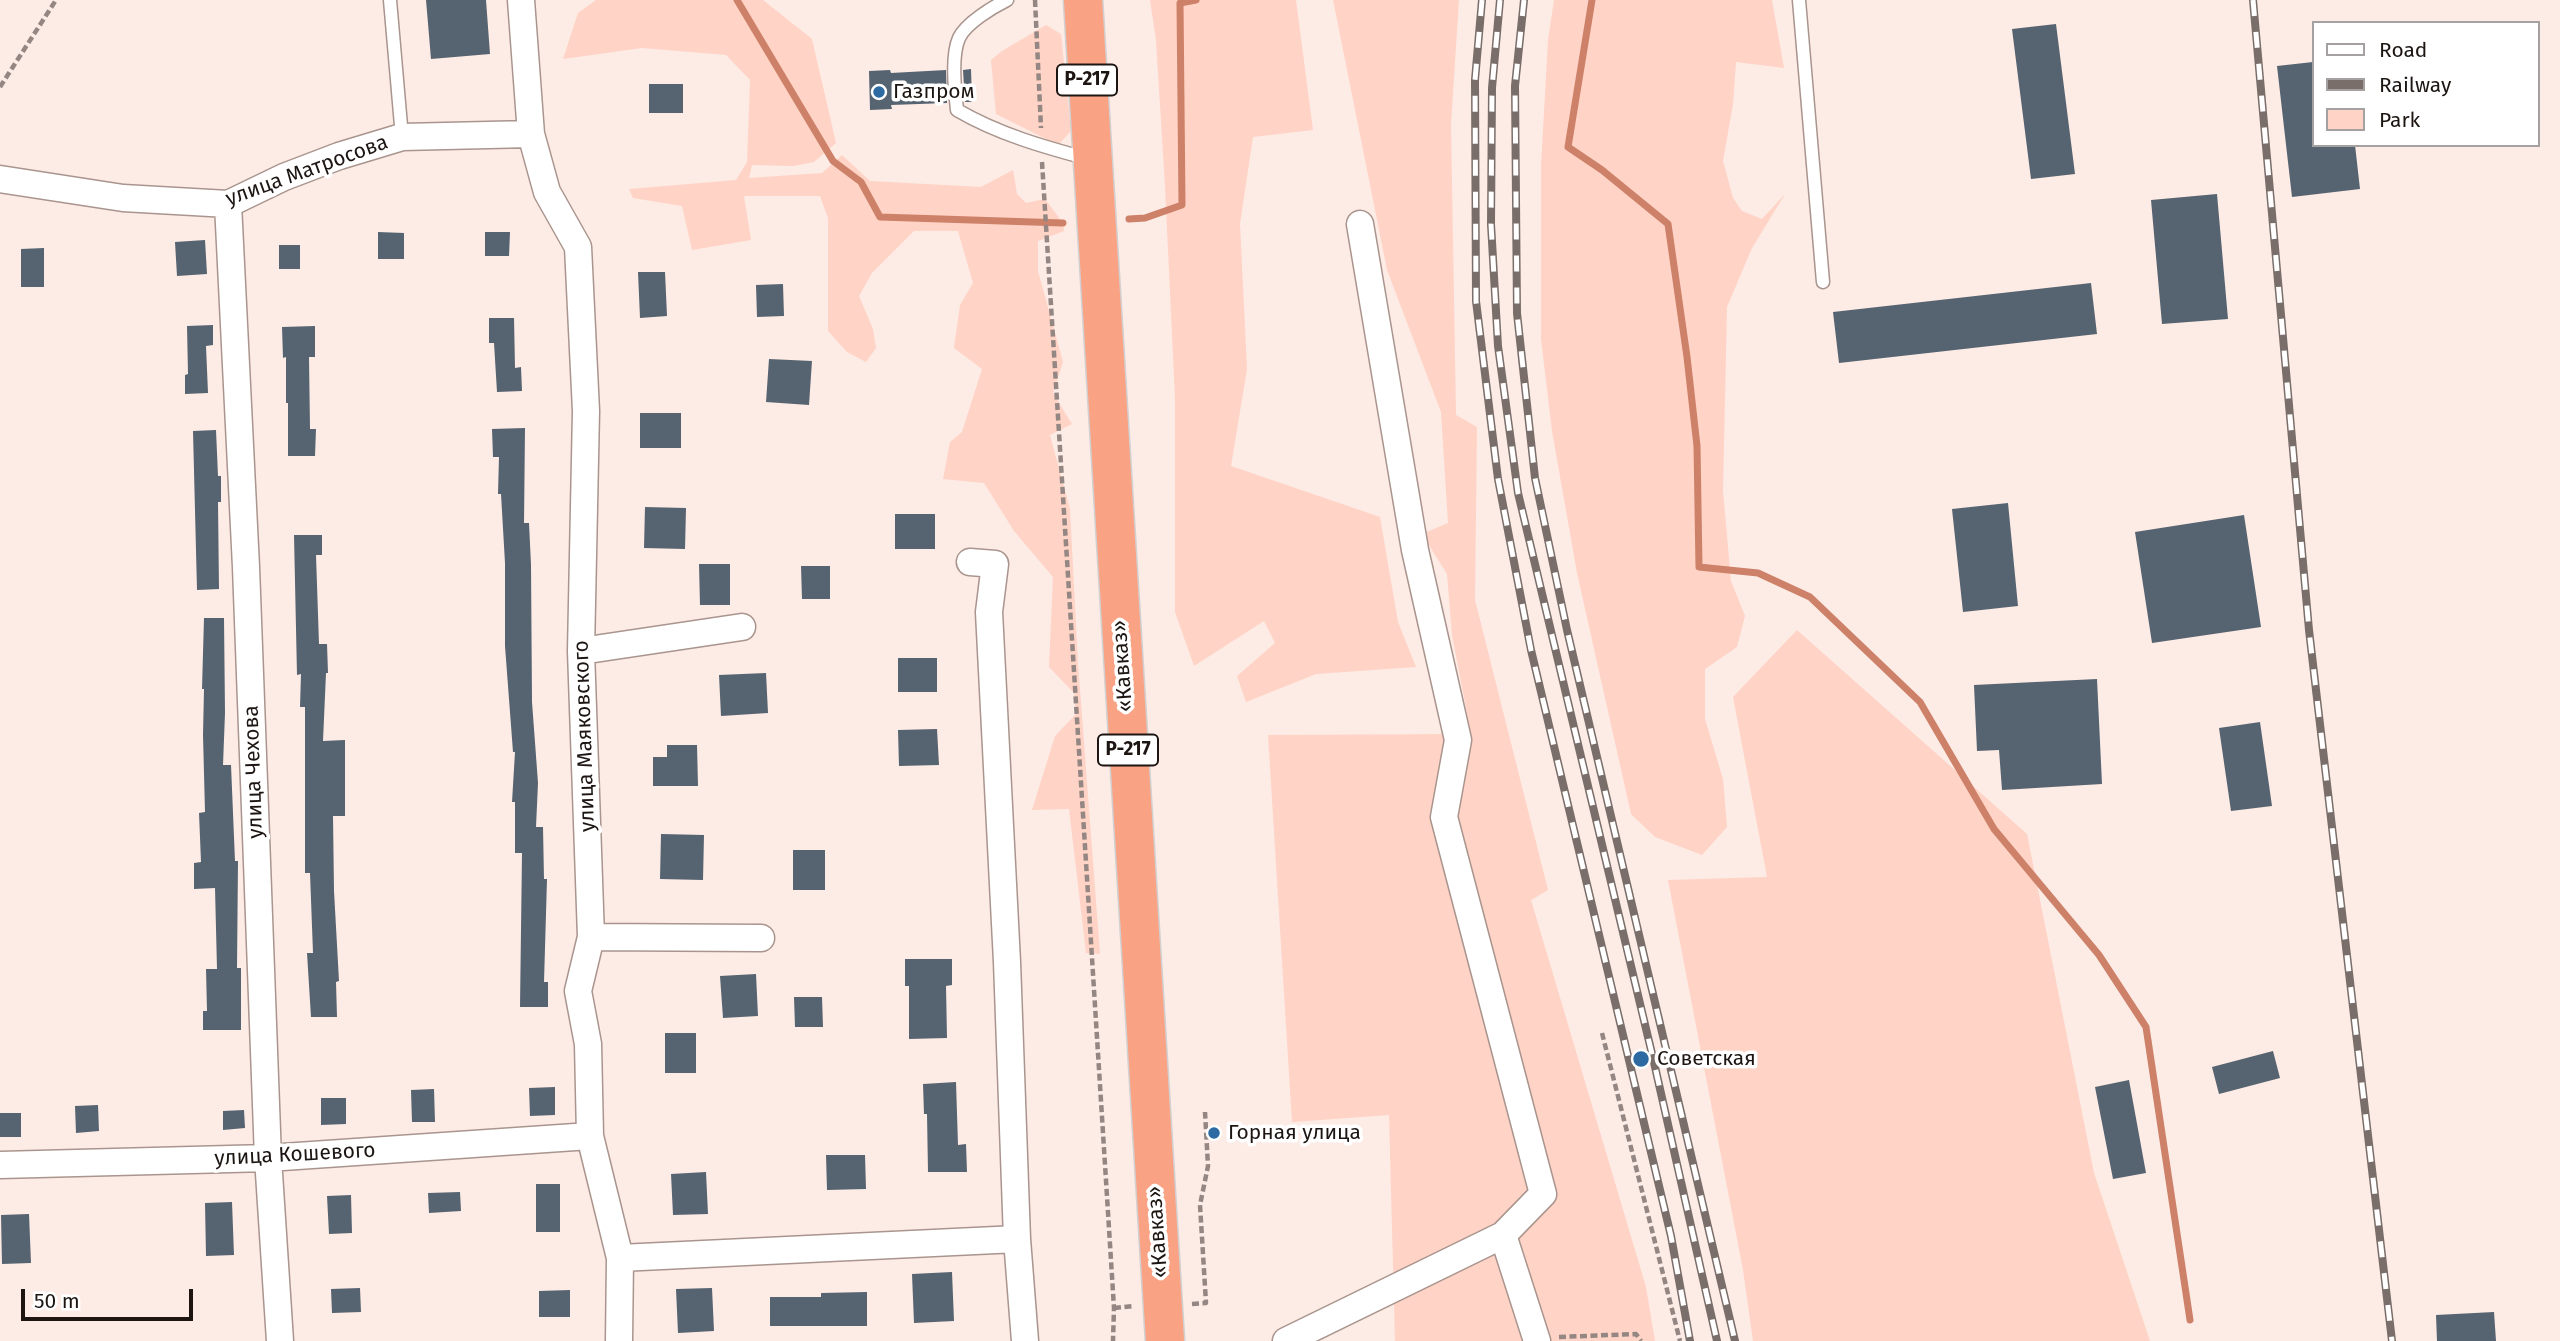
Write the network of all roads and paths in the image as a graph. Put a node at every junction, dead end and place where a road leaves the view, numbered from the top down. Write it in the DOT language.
graph roads {
  1 [pos="56,0"];
  2 [pos="390,0"];
  3 [pos="520,0"];
  4 [pos="1007,0"];
  5 [pos="1035,0"];
  6 [pos="1083,0"];
  7 [pos="1799,0"];
  8 [pos="0,87"];
  9 [pos="531,134"];
  10 [pos="402,137"];
  11 [pos="1041,146"];
  12 [pos="1091,159"];
  13 [pos="0,179"];
  14 [pos="228,204"];
  15 [pos="1360,225"];
  16 [pos="1823,282"];
  17 [pos="970,562"];
  18 [pos="742,627"];
  19 [pos="581,651"];
  20 [pos="591,937"];
  21 [pos="761,938"];
  22 [pos="1602,1033"];
  23 [pos="590,1136"];
  24 [pos="268,1158"];
  25 [pos="0,1165"];
  26 [pos="1503,1235"];
  27 [pos="1017,1239"];
  28 [pos="620,1258"];
  29 [pos="1537,1340"];
  30 [pos="280,1341"];
  31 [pos="619,1341"];
  32 [pos="1025,1341"];
  33 [pos="1113,1341"];
  34 [pos="1165,1341"];
  35 [pos="1286,1341"];
  36 [pos="1641,1341"];
  37 [pos="1679,1341"];
  1 -- 8 [label="path"];
  2 -- 10 [label="lane"];
  3 -- 9 [label="street, улица Маяковского"];
  4 -- 11 [label="lane"];
  5 -- 11 [label="path"];
  6 -- 12 [label="highway, Р-217"];
  7 -- 16 [label="lane"];
  9 -- 10 [label="street, улица Матросова"];
  9 -- 19 [label="street, улица Маяковского"];
  10 -- 14 [label="street, улица Матросова"];
  11 -- 12 [label="lane"];
  11 -- 33 [label="path"];
  12 -- 34 [label="highway, «Кавказ» / Р-217"];
  13 -- 14 [label="street, улица Матросова"];
  14 -- 24 [label="street, улица Чехова"];
  15 -- 26 [label="street"];
  17 -- 27 [label="street"];
  18 -- 19 [label="street"];
  19 -- 20 [label="street, улица Маяковского"];
  20 -- 21 [label="street"];
  20 -- 23 [label="street, улица Маяковского"];
  22 -- 37 [label="path"];
  23 -- 24 [label="street, улица Кошевого"];
  23 -- 28 [label="street, улица Маяковского"];
  24 -- 25 [label="street, улица Кошевого"];
  24 -- 30 [label="street, улица Чехова"];
  26 -- 29 [label="street"];
  26 -- 35 [label="street"];
  27 -- 28 [label="street"];
  27 -- 32 [label="street"];
  28 -- 31 [label="street, улица Маяковского"];
  29 -- 36 [label="path"];
}
